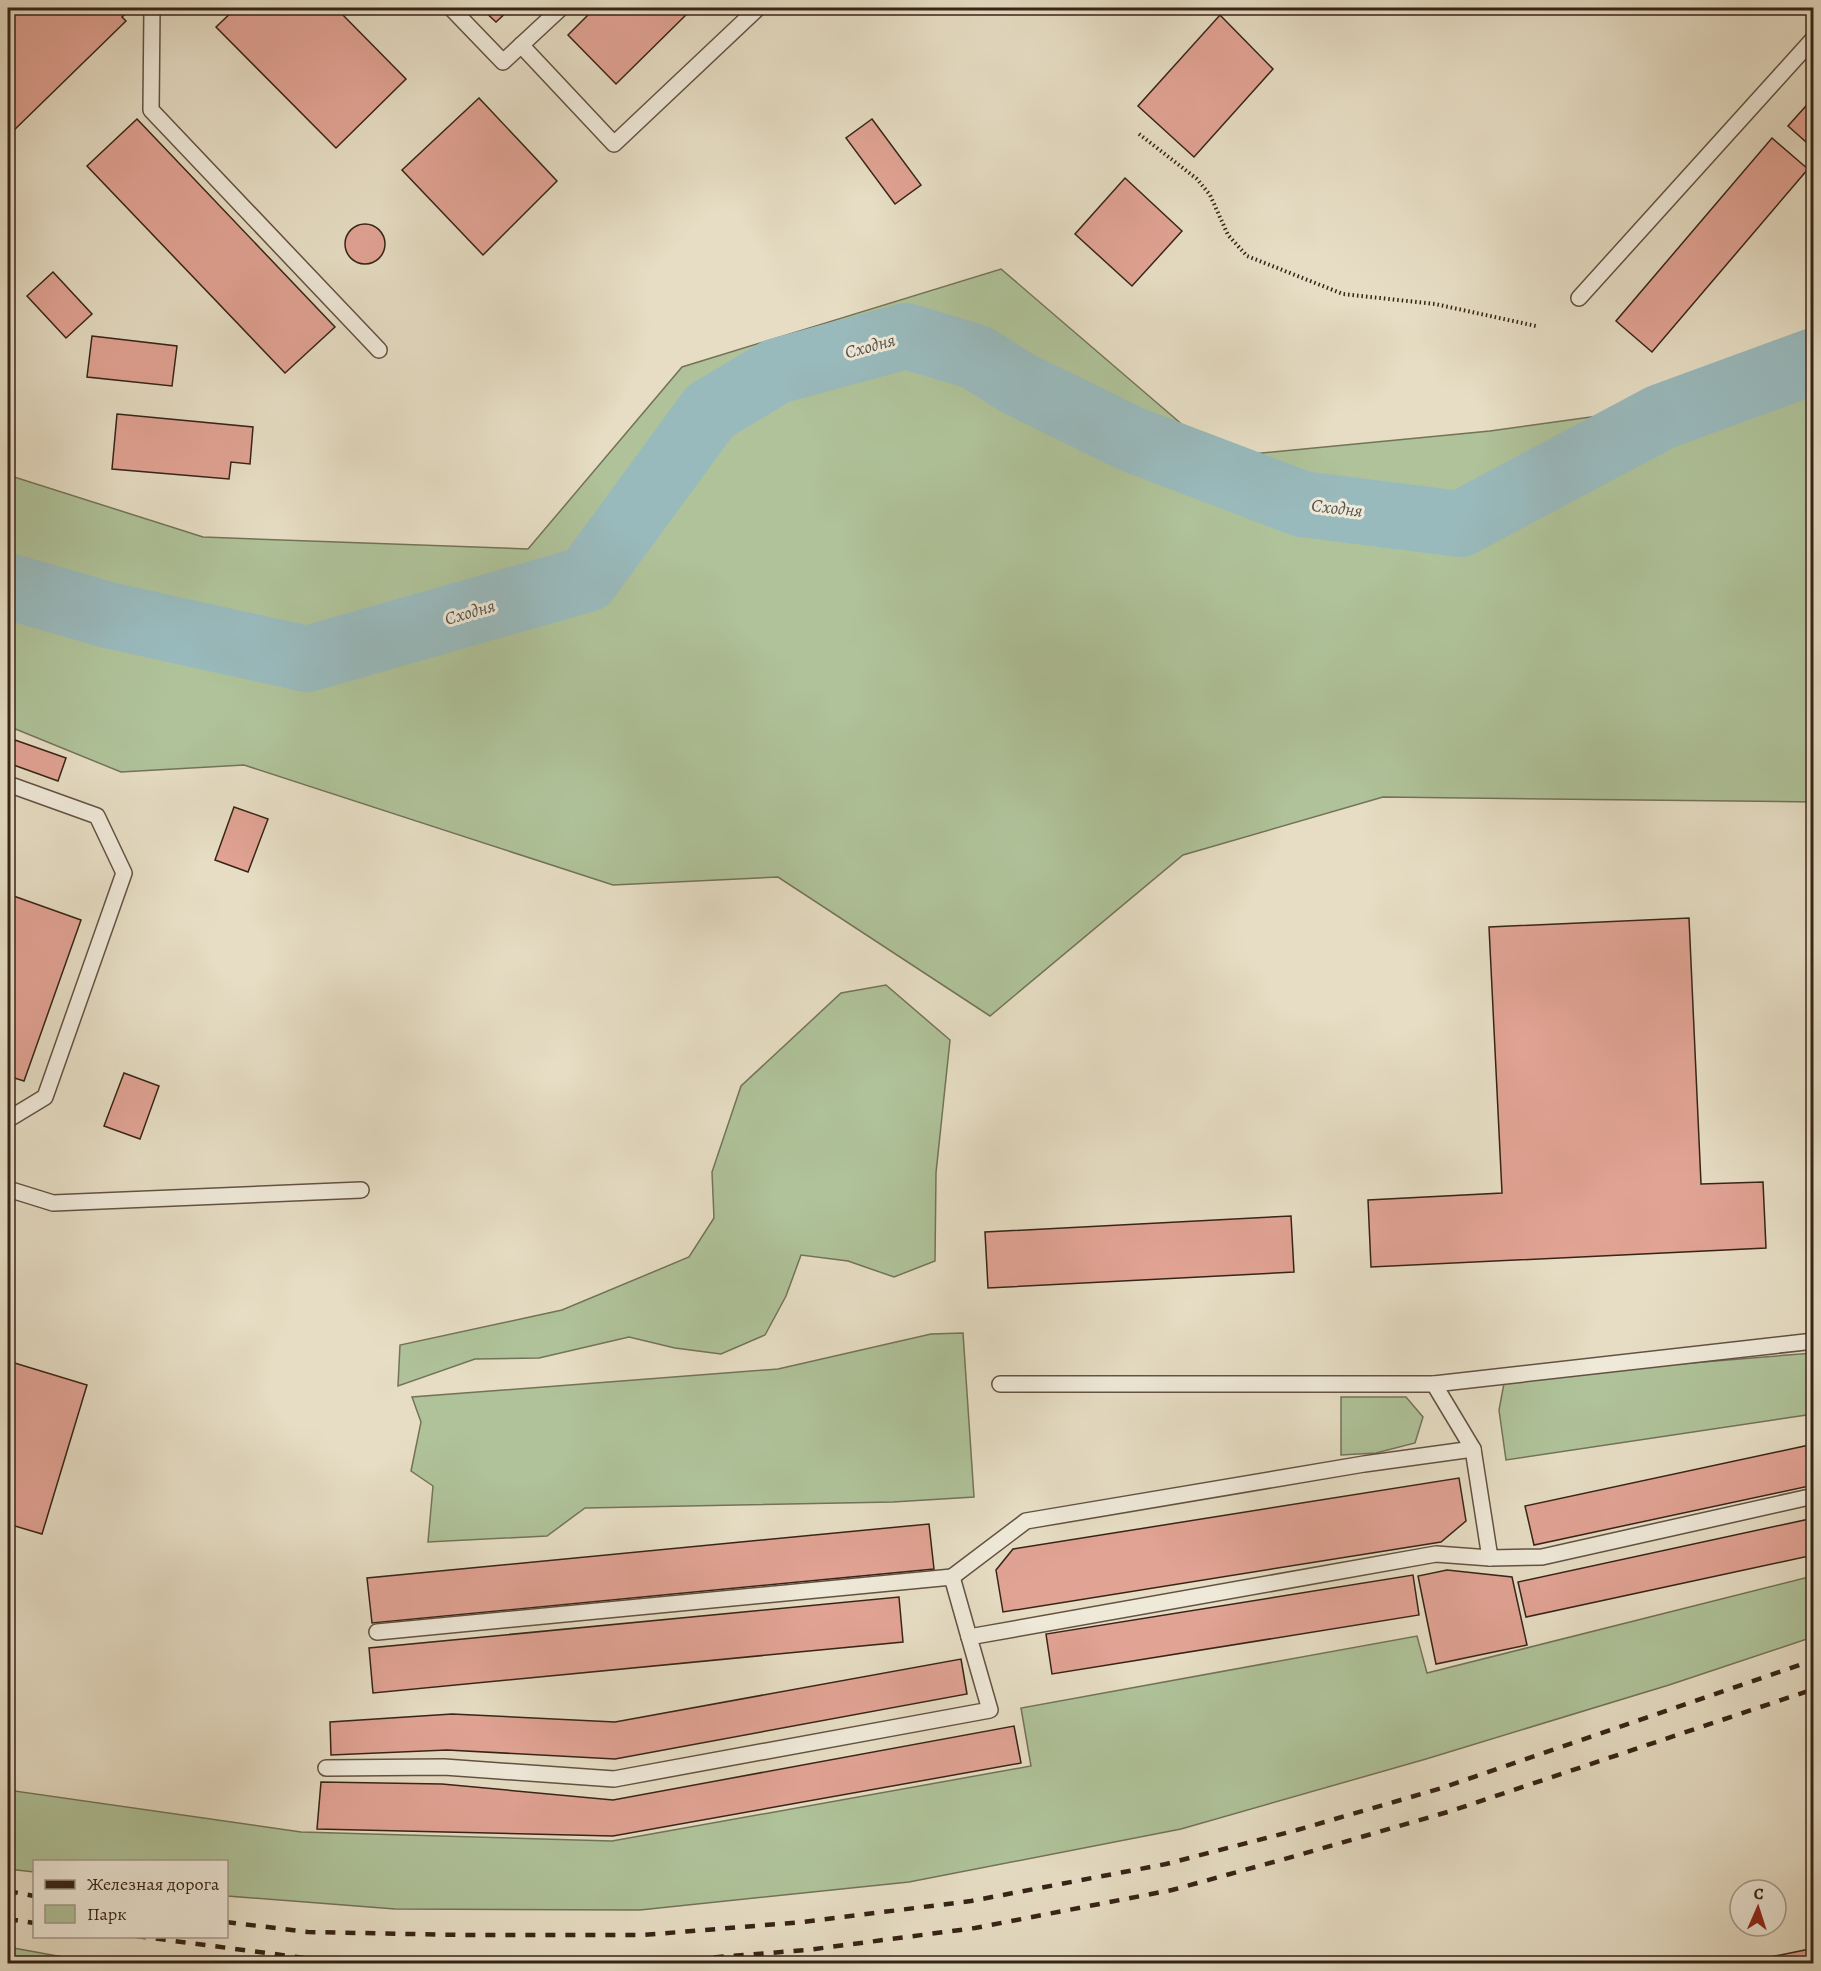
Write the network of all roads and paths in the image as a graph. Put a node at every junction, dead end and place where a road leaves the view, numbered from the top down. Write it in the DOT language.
graph roads {
  1 [pos="152,8"];
  2 [pos="452,8"];
  3 [pos="561,8"];
  4 [pos="758,8"];
  5 [pos="1814,38"];
  6 [pos="521,45"];
  7 [pos="1139,134"];
  8 [pos="1579,298"];
  9 [pos="1536,326"];
  10 [pos="379,350"];
  11 [pos="8,784"];
  12 [pos="8,1115"];
  13 [pos="8,1189"];
  14 [pos="361,1190"];
  15 [pos="1814,1341"];
  16 [pos="1000,1384"];
  17 [pos="1434,1384"];
  18 [pos="1473,1449"];
  19 [pos="1814,1496"];
  20 [pos="1490,1558"];
  21 [pos="952,1577"];
  22 [pos="376,1632"];
  23 [pos="969,1636"];
  24 [pos="326,1768"];
  1 -- 10 [label="lane"];
  2 -- 6 [label="lane"];
  3 -- 6 [label="lane"];
  4 -- 6 [label="lane"];
  5 -- 8 [label="lane"];
  7 -- 9 [label="path"];
  11 -- 12 [label="lane"];
  13 -- 14 [label="lane"];
  15 -- 17 [label="lane"];
  16 -- 17 [label="lane"];
  17 -- 18 [label="lane"];
  18 -- 20 [label="lane"];
  18 -- 21 [label="lane"];
  19 -- 20 [label="lane"];
  20 -- 23 [label="lane"];
  21 -- 22 [label="lane"];
  21 -- 23 [label="lane"];
  23 -- 24 [label="lane"];
}
